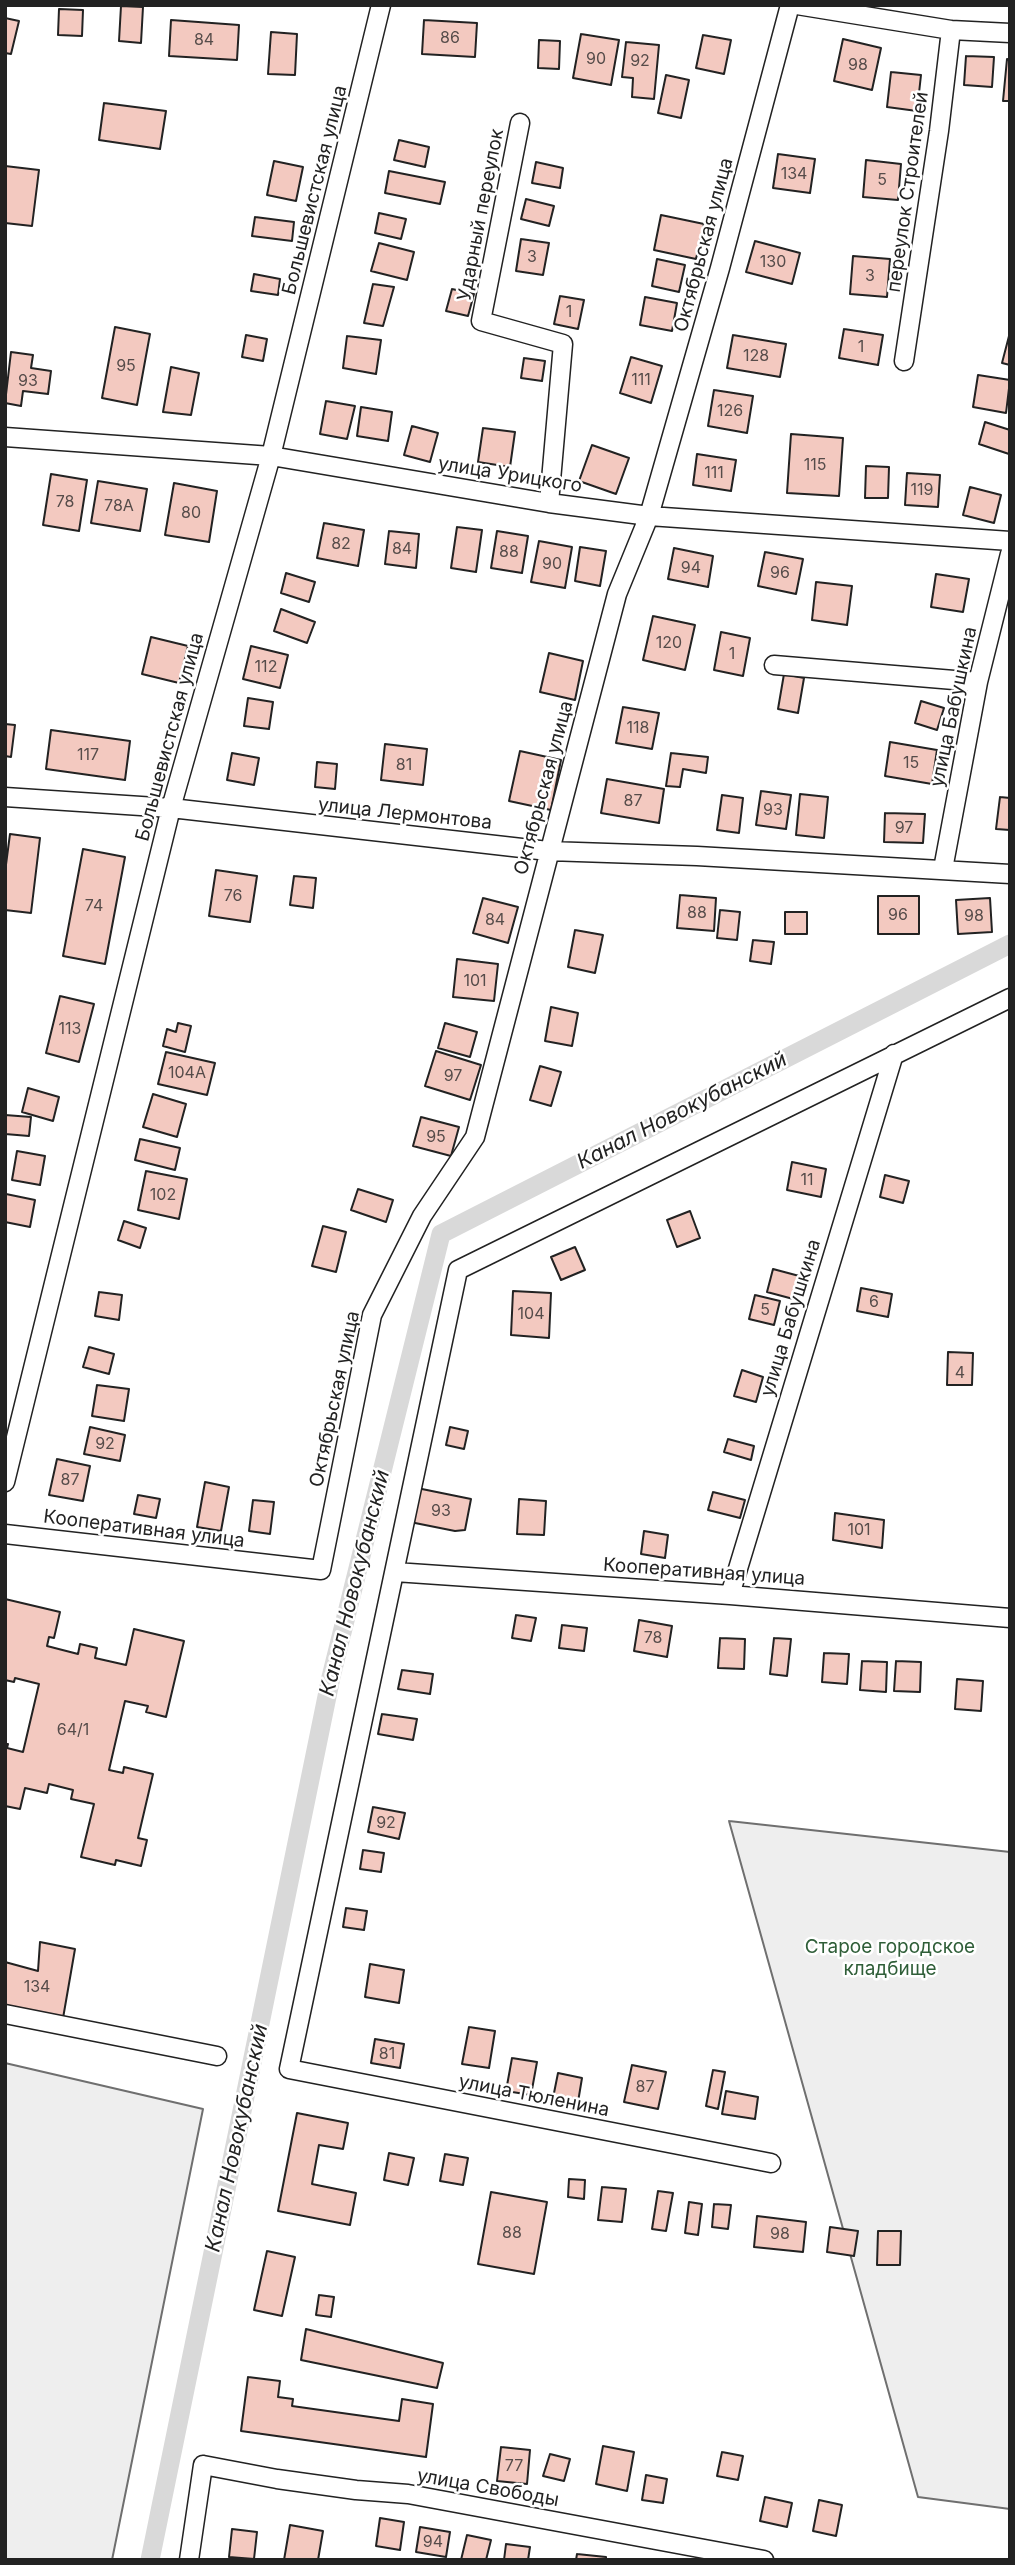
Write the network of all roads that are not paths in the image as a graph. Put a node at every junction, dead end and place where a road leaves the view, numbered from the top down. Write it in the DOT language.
graph roads {
  1 [pos="381,5"];
  2 [pos="790,5"];
  3 [pos="797,5"];
  4 [pos="951,30"];
  5 [pos="1010,33"];
  6 [pos="520,123"];
  7 [pos="904,361"];
  8 [pos="5,437"];
  9 [pos="271,456"];
  10 [pos="549,503"];
  11 [pos="649,516"];
  12 [pos="1010,541"];
  13 [pos="1010,554"];
  14 [pos="774,665"];
  15 [pos="978,682"];
  16 [pos="5,797"];
  17 [pos="171,808"];
  18 [pos="548,851"];
  19 [pos="943,869"];
  20 [pos="1010,874"];
  21 [pos="1010,999"];
  22 [pos="894,1054"];
  23 [pos="5,1482"];
  24 [pos="5,1534"];
  25 [pos="321,1570"];
  26 [pos="395,1572"];
  27 [pos="730,1595"];
  28 [pos="1010,1618"];
  29 [pos="5,2014"];
  30 [pos="217,2056"];
  31 [pos="771,2163"];
  32 [pos="189,2560"];
  33 [pos="764,2560"];
  1 -- 9 [label="street, Большевистская улица"];
  2 -- 11 [label="street, Октябрьская улица"];
  3 -- 4 [label="street"];
  4 -- 5 [label="street"];
  4 -- 7 [label="street, переулок Строителей"];
  6 -- 10 [label="street, Ударный переулок"];
  8 -- 9 [label="street, улица Урицкого"];
  9 -- 10 [label="street, улица Урицкого"];
  9 -- 17 [label="street, Большевистская улица"];
  10 -- 11 [label="street, улица Урицкого"];
  11 -- 12 [label="street, улица Урицкого"];
  11 -- 18 [label="street, Октябрьская улица"];
  13 -- 15 [label="street, улица Бабушкина"];
  14 -- 15 [label="street"];
  15 -- 19 [label="street, улица Бабушкина"];
  16 -- 17 [label="street, улица Лермонтова"];
  17 -- 18 [label="street, улица Лермонтова"];
  17 -- 23 [label="street, Большевистская улица"];
  18 -- 19 [label="street, улица Лермонтова"];
  18 -- 25 [label="street, Октябрьская улица"];
  19 -- 20 [label="street, улица Лермонтова"];
  21 -- 22 [label="street"];
  22 -- 26 [label="street"];
  22 -- 27 [label="street, улица Бабушкина"];
  24 -- 25 [label="street, Кооперативная улица"];
  26 -- 27 [label="street, Кооперативная улица"];
  26 -- 31 [label="street, улица Тюленина"];
  27 -- 28 [label="street, Кооперативная улица"];
  29 -- 30 [label="street"];
  32 -- 33 [label="street, улица Свободы"];
}
